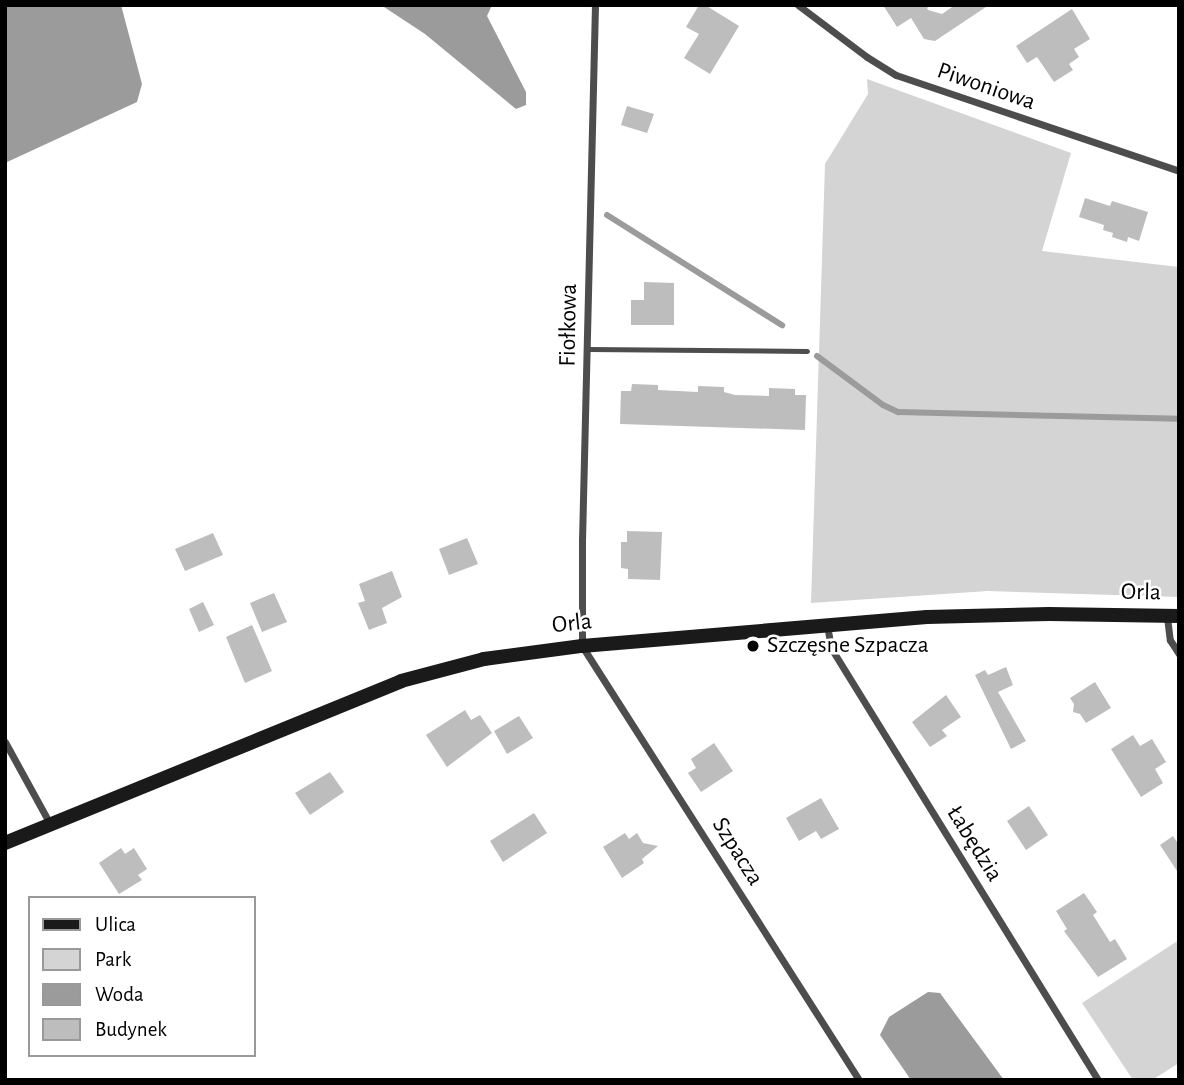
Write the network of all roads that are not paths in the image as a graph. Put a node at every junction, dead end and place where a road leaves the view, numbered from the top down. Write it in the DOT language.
graph roads {
  1 [pos="594,5"];
  2 [pos="798,5"];
  3 [pos="1179,171"];
  4 [pos="588,349"];
  5 [pos="807,351"];
  6 [pos="1173,616"];
  7 [pos="827,625"];
  8 [pos="582,646"];
  9 [pos="1179,654"];
  10 [pos="5,742"];
  11 [pos="50,825"];
  12 [pos="5,843"];
  13 [pos="859,1080"];
  14 [pos="1098,1080"];
  1 -- 4 [label="street, Fiołkowa"];
  2 -- 3 [label="street, Piwoniowa"];
  4 -- 5 [label="lane"];
  4 -- 8 [label="street, Fiołkowa"];
  6 -- 7 [label="street, Orla"];
  6 -- 9 [label="street"];
  7 -- 8 [label="street, Orla"];
  7 -- 14 [label="street, Łabędzia"];
  8 -- 11 [label="street, Orla"];
  8 -- 13 [label="street, Szpacza"];
  10 -- 11 [label="street"];
  11 -- 12 [label="street, Orla"];
}
